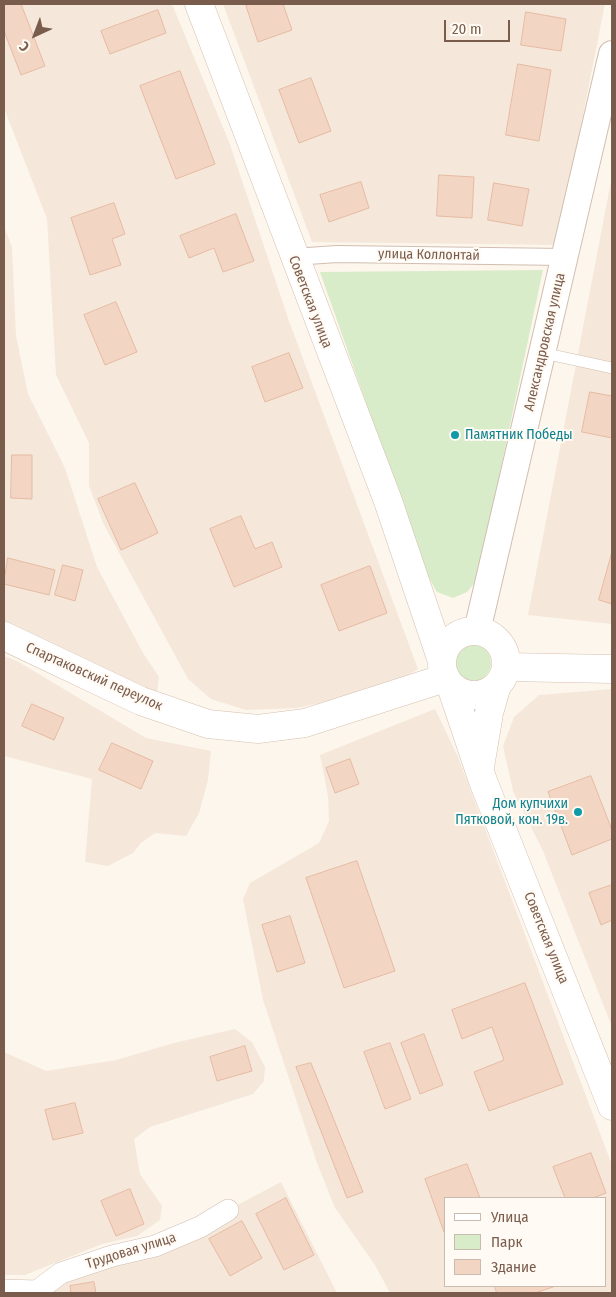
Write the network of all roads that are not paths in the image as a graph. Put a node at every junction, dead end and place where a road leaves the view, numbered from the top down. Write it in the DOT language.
graph roads {
  1 [pos="199,4"];
  2 [pos="611,70"];
  3 [pos="293,256"];
  4 [pos="565,257"];
  5 [pos="543,353"];
  6 [pos="612,368"];
  7 [pos="422,599"];
  8 [pos="472,631"];
  9 [pos="4,636"];
  10 [pos="612,669"];
  11 [pos="446,674"];
  12 [pos="502,676"];
  13 [pos="479,771"];
  14 [pos="612,1106"];
  15 [pos="228,1210"];
  16 [pos="4,1290"];
  17 [pos="37,1292"];
  1 -- 3 [label="main road, Советская улица"];
  2 -- 4 [label="street, Александровская улица"];
  3 -- 4 [label="street, улица Коллонтай"];
  3 -- 7 [label="main road, Советская улица"];
  4 -- 5 [label="street, Александровская улица"];
  5 -- 6 [label="lane"];
  5 -- 8 [label="street, Александровская улица"];
  7 -- 8 [label="main road"];
  7 -- 11 [label="main road, Советская улица"];
  8 -- 11 [label="main road"];
  8 -- 12 [label="main road"];
  9 -- 11 [label="main road, Спартаковский переулок"];
  10 -- 12 [label="main road"];
  11 -- 12 [label="main road"];
  11 -- 13 [label="main road, Советская улица"];
  12 -- 13 [label="main road"];
  13 -- 14 [label="main road, Советская улица"];
  15 -- 17 [label="street, Трудовая улица"];
  16 -- 17 [label="street"];
}
